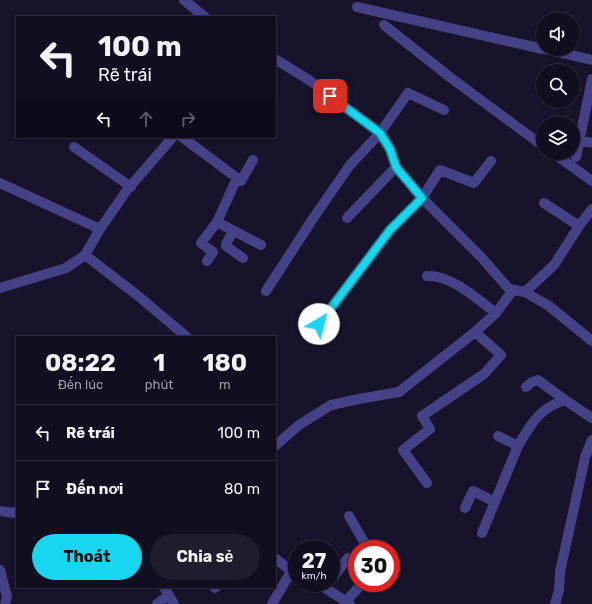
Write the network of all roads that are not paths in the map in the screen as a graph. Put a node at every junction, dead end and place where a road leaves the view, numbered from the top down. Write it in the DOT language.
graph roads {
  1 [pos="184,0"];
  2 [pos="357,7"];
  3 [pos="204,16"];
  4 [pos="384,25"];
  5 [pos="536,47"];
  6 [pos="574,56"];
  7 [pos="276,60"];
  8 [pos="592,60"];
  9 [pos="592,79"];
  10 [pos="444,110"];
  11 [pos="380,133"];
  12 [pos="580,135"];
  13 [pos="172,138"];
  14 [pos="183,138"];
  15 [pos="580,140"];
  16 [pos="536,141"];
  17 [pos="592,143"];
  18 [pos="74,147"];
  19 [pos="253,160"];
  20 [pos="563,160"];
  21 [pos="491,161"];
  22 [pos="396,167"];
  23 [pos="237,178"];
  24 [pos="592,181"];
  25 [pos="0,183"];
  26 [pos="131,187"];
  27 [pos="422,198"];
  28 [pos="544,203"];
  29 [pos="592,209"];
  30 [pos="347,218"];
  31 [pos="217,222"];
  32 [pos="579,226"];
  33 [pos="100,229"];
  34 [pos="233,231"];
  35 [pos="261,245"];
  36 [pos="85,255"];
  37 [pos="243,258"];
  38 [pos="207,261"];
  39 [pos="427,276"];
  40 [pos="0,288"];
  41 [pos="513,290"];
  42 [pos="266,291"];
  43 [pos="525,292"];
  44 [pos="496,312"];
  45 [pos="319,324"];
  46 [pos="475,332"];
  47 [pos="186,336"];
  48 [pos="592,341"];
  49 [pos="526,387"];
  50 [pos="565,400"];
  51 [pos="592,418"];
  52 [pos="498,436"];
  53 [pos="592,440"];
  54 [pos="276,445"];
  55 [pos="518,446"];
  56 [pos="427,482"];
  57 [pos="495,502"];
  58 [pos="465,508"];
  59 [pos="16,512"];
  60 [pos="1,513"];
  61 [pos="349,516"];
  62 [pos="482,533"];
  63 [pos="363,540"];
  64 [pos="348,558"];
  65 [pos="276,559"];
  66 [pos="340,567"];
  67 [pos="288,568"];
  68 [pos="0,570"];
  69 [pos="288,581"];
  70 [pos="336,592"];
  71 [pos="356,592"];
  72 [pos="169,595"];
  73 [pos="348,602"];
  74 [pos="5,604"];
  75 [pos="157,604"];
  76 [pos="272,604"];
  77 [pos="555,604"];
  1 -- 3 [label="street"];
  2 -- 5 [label="street"];
  4 -- 16 [label="street"];
  6 -- 8 [label="street"];
  7 -- 11 [label="street"];
  9 -- 12 [label="street"];
  10 -- 11 [label="street"];
  11 -- 22 [label="street"];
  11 -- 42 [label="street"];
  13 -- 26 [label="street"];
  14 -- 23 [label="street"];
  15 -- 17 [label="street"];
  18 -- 26 [label="street"];
  19 -- 23 [label="street"];
  20 -- 24 [label="street"];
  21 -- 27 [label="street"];
  22 -- 27 [label="street"];
  22 -- 30 [label="street"];
  23 -- 31 [label="street"];
  25 -- 33 [label="street"];
  26 -- 33 [label="street"];
  27 -- 41 [label="street"];
  27 -- 45 [label="street"];
  28 -- 32 [label="street"];
  29 -- 32 [label="street"];
  31 -- 34 [label="street"];
  31 -- 38 [label="street"];
  32 -- 43 [label="street"];
  33 -- 36 [label="street"];
  34 -- 35 [label="street"];
  34 -- 37 [label="street"];
  36 -- 40 [label="street"];
  36 -- 47 [label="street"];
  39 -- 44 [label="street"];
  41 -- 43 [label="street"];
  41 -- 44 [label="street"];
  43 -- 48 [label="street"];
  44 -- 46 [label="street"];
  46 -- 54 [label="street"];
  46 -- 56 [label="street"];
  49 -- 50 [label="street"];
  50 -- 51 [label="street"];
  50 -- 55 [label="street"];
  52 -- 55 [label="street"];
  53 -- 77 [label="street"];
  55 -- 57 [label="street"];
  57 -- 58 [label="street"];
  57 -- 62 [label="street"];
  59 -- 60 [label="street"];
  61 -- 63 [label="street"];
  64 -- 66 [label="street"];
  65 -- 67 [label="street"];
  68 -- 74 [label="street"];
  69 -- 76 [label="street"];
  70 -- 73 [label="street"];
  71 -- 73 [label="street"];
  72 -- 75 [label="street"];
}
